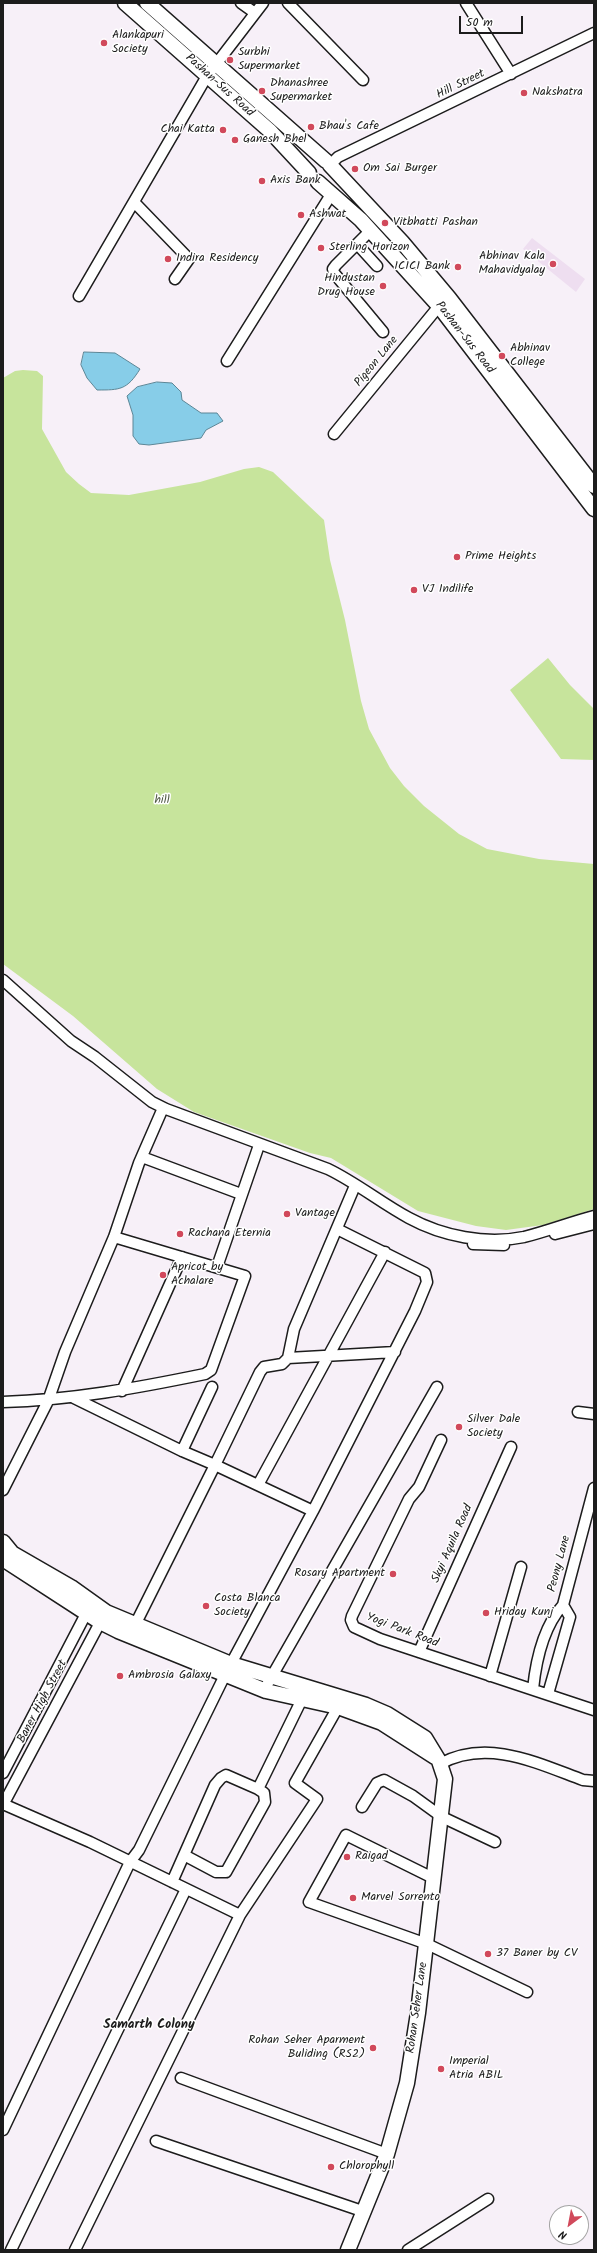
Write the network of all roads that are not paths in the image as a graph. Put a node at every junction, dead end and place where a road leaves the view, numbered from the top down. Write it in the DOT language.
graph roads {
  1 [pos="125,3"];
  2 [pos="147,3"];
  3 [pos="241,3"];
  4 [pos="263,3"];
  5 [pos="288,3"];
  6 [pos="466,3"];
  7 [pos="255,14"];
  8 [pos="594,33"];
  9 [pos="217,63"];
  10 [pos="512,74"];
  11 [pos="207,76"];
  12 [pos="363,80"];
  13 [pos="331,161"];
  14 [pos="314,177"];
  15 [pos="332,193"];
  16 [pos="134,202"];
  17 [pos="371,230"];
  18 [pos="357,244"];
  19 [pos="377,266"];
  20 [pos="176,279"];
  21 [pos="79,296"];
  22 [pos="439,306"];
  23 [pos="383,332"];
  24 [pos="227,361"];
  25 [pos="334,434"];
  26 [pos="594,486"];
  27 [pos="594,509"];
  28 [pos="3,980"];
  29 [pos="164,1109"];
  30 [pos="258,1148"];
  31 [pos="142,1157"];
  32 [pos="354,1188"];
  33 [pos="242,1194"];
  34 [pos="594,1216"];
  35 [pos="594,1224"];
  36 [pos="337,1229"];
  37 [pos="114,1237"];
  38 [pos="385,1252"];
  39 [pos="182,1257"];
  40 [pos="217,1267"];
  41 [pos="394,1352"];
  42 [pos="330,1356"];
  43 [pos="288,1358"];
  44 [pos="212,1387"];
  45 [pos="438,1387"];
  46 [pos="122,1391"];
  47 [pos="74,1398"];
  48 [pos="48,1400"];
  49 [pos="3,1402"];
  50 [pos="578,1412"];
  51 [pos="594,1414"];
  52 [pos="441,1440"];
  53 [pos="511,1447"];
  54 [pos="182,1451"];
  55 [pos="216,1466"];
  56 [pos="258,1485"];
  57 [pos="594,1488"];
  58 [pos="3,1490"];
  59 [pos="313,1511"];
  60 [pos="3,1542"];
  61 [pos="3,1558"];
  62 [pos="521,1567"];
  63 [pos="31,1570"];
  64 [pos="563,1605"];
  65 [pos="90,1607"];
  66 [pos="103,1617"];
  67 [pos="134,1624"];
  68 [pos="419,1652"];
  69 [pos="228,1670"];
  70 [pos="490,1676"];
  71 [pos="272,1677"];
  72 [pos="533,1689"];
  73 [pos="264,1690"];
  74 [pos="548,1694"];
  75 [pos="302,1699"];
  76 [pos="338,1707"];
  77 [pos="593,1708"];
  78 [pos="438,1761"];
  79 [pos="3,1773"];
  80 [pos="594,1776"];
  81 [pos="583,1780"];
  82 [pos="594,1781"];
  83 [pos="258,1789"];
  84 [pos="3,1804"];
  85 [pos="362,1807"];
  86 [pos="442,1816"];
  87 [pos="495,1842"];
  88 [pos="184,1855"];
  89 [pos="130,1862"];
  90 [pos="435,1878"];
  91 [pos="172,1882"];
  92 [pos="186,1888"];
  93 [pos="240,1915"];
  94 [pos="427,1944"];
  95 [pos="528,1992"];
  96 [pos="181,2078"];
  97 [pos="3,2130"];
  98 [pos="156,2141"];
  99 [pos="387,2154"];
  100 [pos="488,2199"];
  101 [pos="364,2212"];
  102 [pos="11,2250"];
  103 [pos="75,2250"];
  104 [pos="348,2250"];
  105 [pos="408,2250"];
  1 -- 11 [label="street, Pashan-Sus Road"];
  2 -- 9 [label="street, Pashan-Sus Road"];
  3 -- 7 [label="street"];
  4 -- 7 [label="street"];
  5 -- 12 [label="street"];
  6 -- 10 [label="street"];
  7 -- 9 [label="street"];
  8 -- 10 [label="street, Hill Street"];
  9 -- 11 [label="street"];
  9 -- 13 [label="street, Pashan-Sus Road"];
  10 -- 13 [label="street, Hill Street"];
  11 -- 14 [label="street, Pashan-Sus Road"];
  11 -- 16 [label="street"];
  13 -- 14 [label="street"];
  13 -- 26 [label="street, Pashan-Sus Road"];
  14 -- 15 [label="street, Pashan-Sus Road"];
  15 -- 17 [label="street, Pashan-Sus Road"];
  15 -- 24 [label="street"];
  16 -- 20 [label="street"];
  16 -- 21 [label="street"];
  17 -- 18 [label="street"];
  17 -- 22 [label="street, Pashan-Sus Road"];
  18 -- 19 [label="street"];
  18 -- 23 [label="street"];
  22 -- 25 [label="street, Pigeon Lane"];
  22 -- 27 [label="street, Pashan-Sus Road"];
  28 -- 29 [label="street"];
  29 -- 30 [label="street"];
  29 -- 31 [label="street"];
  29 -- 34 [label="street"];
  30 -- 32 [label="street"];
  30 -- 33 [label="street"];
  31 -- 33 [label="street"];
  31 -- 37 [label="street"];
  32 -- 35 [label="street"];
  32 -- 36 [label="street"];
  33 -- 40 [label="street"];
  36 -- 38 [label="street"];
  36 -- 43 [label="street"];
  37 -- 39 [label="street"];
  37 -- 48 [label="street"];
  38 -- 41 [label="street"];
  38 -- 42 [label="street"];
  39 -- 40 [label="street"];
  39 -- 46 [label="street"];
  40 -- 46 [label="street"];
  41 -- 42 [label="street"];
  41 -- 59 [label="street"];
  42 -- 43 [label="street"];
  42 -- 56 [label="street"];
  43 -- 55 [label="street"];
  44 -- 54 [label="street"];
  45 -- 71 [label="street"];
  46 -- 47 [label="street"];
  47 -- 48 [label="street"];
  47 -- 54 [label="street"];
  48 -- 49 [label="street"];
  48 -- 58 [label="street"];
  50 -- 51 [label="street"];
  52 -- 68 [label="street, Yogi Park Road"];
  53 -- 68 [label="street, Skyi Aquila Road"];
  54 -- 55 [label="street"];
  55 -- 56 [label="street"];
  55 -- 67 [label="street"];
  56 -- 59 [label="street"];
  57 -- 64 [label="street, Peony Lane"];
  59 -- 69 [label="street"];
  60 -- 63 [label="street"];
  61 -- 63 [label="street"];
  62 -- 70 [label="street"];
  63 -- 65 [label="street"];
  64 -- 72 [label="street, Peony Lane"];
  64 -- 74 [label="street"];
  65 -- 66 [label="street"];
  65 -- 79 [label="street, Baner High Street"];
  66 -- 67 [label="street"];
  66 -- 69 [label="street"];
  66 -- 84 [label="street, Baner High Street"];
  67 -- 69 [label="street"];
  68 -- 70 [label="street, Yogi Park Road"];
  69 -- 71 [label="street, Rohan Seher Lane"];
  69 -- 73 [label="street"];
  69 -- 89 [label="street"];
  70 -- 72 [label="street, Yogi Park Road"];
  71 -- 73 [label="street"];
  71 -- 78 [label="street, Rohan Seher Lane"];
  72 -- 74 [label="street, Yogi Park Road"];
  73 -- 75 [label="street"];
  74 -- 77 [label="street, Yogi Park Road"];
  75 -- 76 [label="street"];
  75 -- 83 [label="street"];
  76 -- 78 [label="street"];
  76 -- 93 [label="street"];
  78 -- 81 [label="street"];
  78 -- 86 [label="street, Rohan Seher Lane"];
  80 -- 81 [label="street"];
  81 -- 82 [label="street"];
  83 -- 88 [label="street"];
  83 -- 88 [label="street"];
  84 -- 89 [label="street"];
  85 -- 86 [label="street"];
  86 -- 87 [label="street"];
  86 -- 90 [label="street, Rohan Seher Lane"];
  88 -- 91 [label="street"];
  89 -- 91 [label="street"];
  89 -- 97 [label="street"];
  90 -- 94 [label="street, Rohan Seher Lane"];
  90 -- 94 [label="street"];
  91 -- 92 [label="street"];
  92 -- 93 [label="street"];
  92 -- 102 [label="street"];
  93 -- 103 [label="street"];
  94 -- 95 [label="street"];
  94 -- 99 [label="street, Rohan Seher Lane"];
  96 -- 99 [label="street"];
  98 -- 101 [label="street"];
  99 -- 101 [label="street, Rohan Seher Lane"];
  100 -- 105 [label="street"];
  101 -- 104 [label="street, Rohan Seher Lane"];
}
